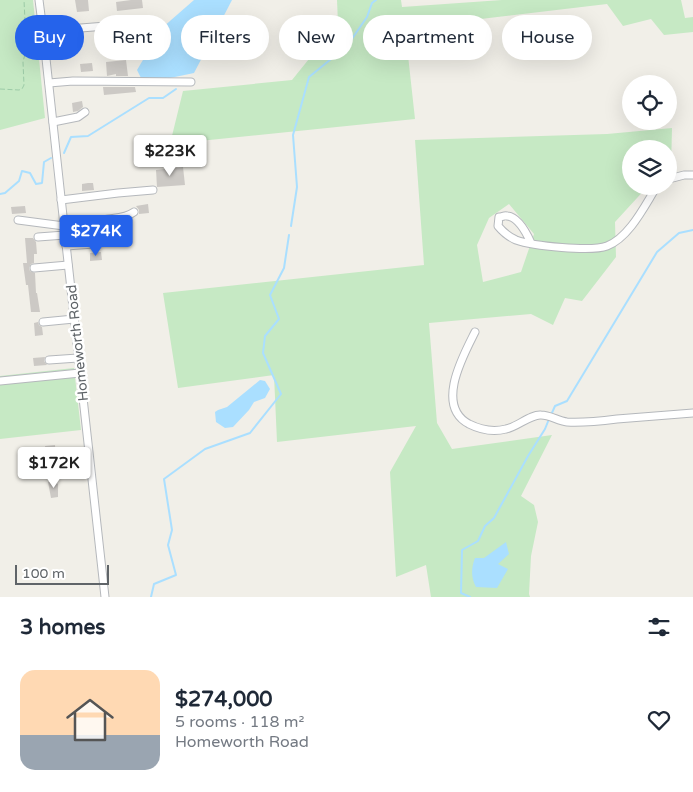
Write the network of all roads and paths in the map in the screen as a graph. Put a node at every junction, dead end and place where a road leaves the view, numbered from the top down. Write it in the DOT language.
graph roads {
  1 [pos="24,0"];
  2 [pos="38,0"];
  3 [pos="40,15"];
  4 [pos="46,60"];
  5 [pos="191,82"];
  6 [pos="49,83"];
  7 [pos="0,89"];
  8 [pos="85,112"];
  9 [pos="53,122"];
  10 [pos="693,175"];
  11 [pos="677,177"];
  12 [pos="153,190"];
  13 [pos="651,195"];
  14 [pos="61,200"];
  15 [pos="134,212"];
  16 [pos="18,220"];
  17 [pos="96,222"];
  18 [pos="64,225"];
  19 [pos="65,235"];
  20 [pos="38,237"];
  21 [pos="531,243"];
  22 [pos="66,246"];
  23 [pos="68,265"];
  24 [pos="34,268"];
  25 [pos="74,320"];
  26 [pos="48,322"];
  27 [pos="475,332"];
  28 [pos="78,358"];
  29 [pos="50,360"];
  30 [pos="80,373"];
  31 [pos="0,381"];
  32 [pos="693,413"];
  33 [pos="105,597"];
  1 -- 7 [label="path"];
  2 -- 3 [label="street, Homeworth Road"];
  4 -- 6 [label="street, Homeworth Road"];
  5 -- 6 [label="street"];
  6 -- 9 [label="street, Homeworth Road"];
  8 -- 9 [label="street"];
  9 -- 14 [label="street, Homeworth Road"];
  10 -- 11 [label="street"];
  12 -- 14 [label="street"];
  13 -- 21 [label="street"];
  14 -- 18 [label="street, Homeworth Road"];
  15 -- 17 [label="street"];
  16 -- 18 [label="street"];
  17 -- 18 [label="street"];
  17 -- 22 [label="street"];
  18 -- 19 [label="street, Homeworth Road"];
  19 -- 20 [label="street"];
  19 -- 22 [label="street, Homeworth Road"];
  21 -- 21 [label="street"];
  22 -- 23 [label="street, Homeworth Road"];
  23 -- 24 [label="street"];
  23 -- 25 [label="street, Homeworth Road"];
  25 -- 26 [label="street"];
  25 -- 28 [label="street, Homeworth Road"];
  27 -- 32 [label="street"];
  28 -- 29 [label="street"];
  28 -- 30 [label="street, Homeworth Road"];
  30 -- 31 [label="street"];
  30 -- 33 [label="street, Homeworth Road"];
}
